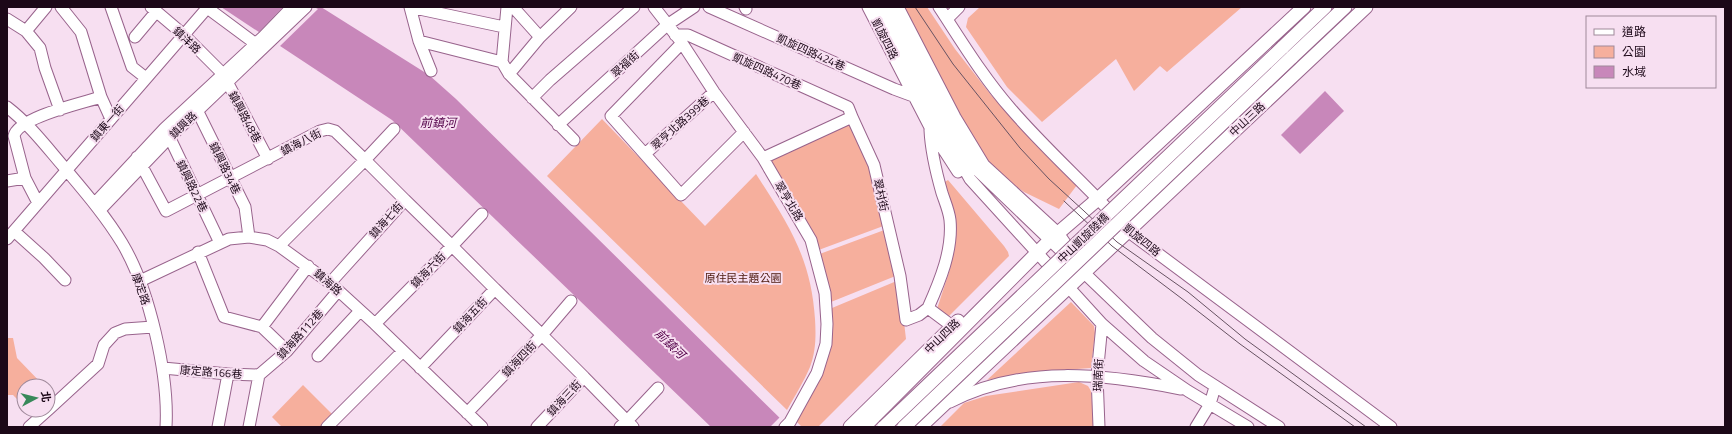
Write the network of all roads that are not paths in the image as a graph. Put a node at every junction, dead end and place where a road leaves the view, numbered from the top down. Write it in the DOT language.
graph roads {
  1 [pos="46,7"];
  2 [pos="61,7"];
  3 [pos="111,7"];
  4 [pos="207,7"];
  5 [pos="292,7"];
  6 [pos="306,7"];
  7 [pos="410,7"];
  8 [pos="507,7"];
  9 [pos="514,7"];
  10 [pos="571,7"];
  11 [pos="634,7"];
  12 [pos="654,7"];
  13 [pos="694,7"];
  14 [pos="709,7"];
  15 [pos="868,7"];
  16 [pos="878,7"];
  17 [pos="890,7"];
  18 [pos="898,7"];
  19 [pos="939,7"];
  20 [pos="959,7"];
  21 [pos="1304,7"];
  22 [pos="1325,7"];
  23 [pos="1345,7"];
  24 [pos="1366,7"];
  25 [pos="153,9"];
  26 [pos="7,19"];
  27 [pos="947,19"];
  28 [pos="668,25"];
  29 [pos="504,28"];
  30 [pos="26,31"];
  31 [pos="184,35"];
  32 [pos="135,37"];
  33 [pos="540,37"];
  34 [pos="679,39"];
  35 [pos="419,41"];
  36 [pos="263,42"];
  37 [pos="502,62"];
  38 [pos="431,70"];
  39 [pos="509,74"];
  40 [pos="146,78"];
  41 [pos="225,79"];
  42 [pos="714,92"];
  43 [pos="913,96"];
  44 [pos="101,97"];
  45 [pos="532,98"];
  46 [pos="195,106"];
  47 [pos="7,107"];
  48 [pos="60,110"];
  49 [pos="852,117"];
  50 [pos="111,119"];
  51 [pos="27,123"];
  52 [pos="558,125"];
  53 [pos="930,128"];
  54 [pos="394,129"];
  55 [pos="744,132"];
  56 [pos="167,133"];
  57 [pos="574,140"];
  58 [pos="645,154"];
  59 [pos="762,158"];
  60 [pos="268,159"];
  61 [pos="364,160"];
  62 [pos="140,161"];
  63 [pos="67,170"];
  64 [pos="25,178"];
  65 [pos="230,179"];
  66 [pos="7,181"];
  67 [pos="197,196"];
  68 [pos="1099,198"];
  69 [pos="405,200"];
  70 [pos="38,203"];
  71 [pos="98,206"];
  72 [pos="482,214"];
  73 [pos="1129,232"];
  74 [pos="9,233"];
  75 [pos="250,237"];
  76 [pos="1054,237"];
  77 [pos="220,243"];
  78 [pos="279,246"];
  79 [pos="452,246"];
  80 [pos="1035,248"];
  81 [pos="198,252"];
  82 [pos="308,266"];
  83 [pos="1084,272"];
  84 [pos="65,280"];
  85 [pos="140,282"];
  86 [pos="1068,286"];
  87 [pos="334,287"];
  88 [pos="495,289"];
  89 [pos="571,301"];
  90 [pos="928,308"];
  91 [pos="360,311"];
  92 [pos="375,324"];
  93 [pos="1102,324"];
  94 [pos="952,326"];
  95 [pos="153,327"];
  96 [pos="262,327"];
  97 [pos="542,335"];
  98 [pos="287,351"];
  99 [pos="403,351"];
  100 [pos="318,356"];
  101 [pos="163,368"];
  102 [pos="420,368"];
  103 [pos="228,374"];
  104 [pos="259,375"];
  105 [pos="1097,376"];
  106 [pos="584,377"];
  107 [pos="1215,387"];
  108 [pos="658,388"];
  109 [pos="1188,391"];
  110 [pos="960,396"];
  111 [pos="56,403"];
  112 [pos="1210,404"];
  113 [pos="942,406"];
  114 [pos="468,413"];
  115 [pos="39,418"];
  116 [pos="788,424"];
  117 [pos="627,425"];
  118 [pos="1102,426"];
  119 [pos="29,427"];
  120 [pos="166,427"];
  121 [pos="218,427"];
  122 [pos="249,427"];
  123 [pos="327,427"];
  124 [pos="482,427"];
  125 [pos="537,427"];
  126 [pos="850,427"];
  127 [pos="864,427"];
  128 [pos="884,427"];
  129 [pos="904,427"];
  130 [pos="920,427"];
  131 [pos="929,427"];
  132 [pos="1196,427"];
  133 [pos="1248,427"];
  134 [pos="1279,427"];
  135 [pos="1391,427"];
  1 -- 30 [label="street"];
  2 -- 44 [label="street"];
  3 -- 40 [label="street"];
  4 -- 31 [label="street, 鎮東一街"];
  4 -- 36 [label="street"];
  5 -- 36 [label="street"];
  6 -- 36 [label="street"];
  7 -- 29 [label="street"];
  7 -- 35 [label="street"];
  8 -- 29 [label="street"];
  9 -- 33 [label="street"];
  10 -- 33 [label="street"];
  11 -- 45 [label="street"];
  12 -- 28 [label="street, 翠亨北路"];
  13 -- 28 [label="street, 翠福街"];
  14 -- 43 [label="street, 凱旋四路424巷"];
  15 -- 43 [label="street, 凱旋四路"];
  16 -- 80 [label="street, 凱旋四路"];
  17 -- 76 [label="street, 凱旋四路"];
  18 -- 76 [label="street, 凱旋四路"];
  19 -- 27 [label="street, 凱旋四路"];
  20 -- 27 [label="street"];
  21 -- 68 [label="main road"];
  22 -- 128 [label="main road, 中山凱旋陸橋, bridge"];
  23 -- 129 [label="main road, 中山凱旋陸橋, bridge"];
  24 -- 73 [label="main road, 中山三路"];
  25 -- 31 [label="street, 鎮洋路"];
  25 -- 32 [label="street"];
  26 -- 30 [label="street"];
  27 -- 68 [label="street, 凱旋四路"];
  28 -- 34 [label="street, 翠亨北路"];
  28 -- 52 [label="street, 翠福街"];
  29 -- 37 [label="street"];
  30 -- 48 [label="street"];
  31 -- 40 [label="street, 鎮東一街"];
  31 -- 41 [label="street, 鎮洋路"];
  33 -- 39 [label="street"];
  34 -- 42 [label="street, 翠亨北路"];
  34 -- 49 [label="street, 凱旋四路470巷"];
  34 -- 58 [label="street"];
  35 -- 37 [label="street"];
  35 -- 38 [label="street"];
  36 -- 41 [label="street, 鎮興路"];
  37 -- 39 [label="street"];
  39 -- 45 [label="street"];
  40 -- 50 [label="street, 鎮東一街"];
  41 -- 46 [label="street, 鎮興路"];
  41 -- 60 [label="street, 鎮興路48巷"];
  42 -- 55 [label="street, 翠亨北路"];
  42 -- 58 [label="street, 翠亨北路399巷"];
  43 -- 53 [label="street, 凱旋四路"];
  44 -- 48 [label="street"];
  44 -- 50 [label="street"];
  45 -- 52 [label="street"];
  46 -- 56 [label="street, 鎮興路"];
  46 -- 65 [label="street, 鎮興路34巷"];
  47 -- 51 [label="street, 康定路"];
  48 -- 51 [label="street"];
  49 -- 59 [label="street"];
  49 -- 90 [label="street, 翠村街"];
  50 -- 63 [label="street, 鎮東一街"];
  51 -- 63 [label="street, 康定路"];
  51 -- 64 [label="street"];
  52 -- 57 [label="street"];
  53 -- 80 [label="street, 凱旋四路"];
  53 -- 90 [label="street"];
  54 -- 61 [label="street"];
  55 -- 58 [label="street"];
  55 -- 59 [label="street, 翠亨北路"];
  56 -- 62 [label="street, 鎮興路"];
  56 -- 67 [label="street, 鎮興路22巷"];
  59 -- 116 [label="street, 翠亨北路"];
  60 -- 61 [label="street, 鎮海八街"];
  60 -- 65 [label="street, 鎮海八街"];
  61 -- 69 [label="street, 鎮海七街"];
  61 -- 78 [label="street"];
  62 -- 67 [label="street, 鎮海八街"];
  62 -- 71 [label="street, 鎮興路"];
  63 -- 70 [label="street, 鎮東一街"];
  63 -- 71 [label="street, 康定路"];
  64 -- 66 [label="street"];
  64 -- 70 [label="street"];
  65 -- 67 [label="street, 鎮海八街"];
  65 -- 75 [label="street, 鎮興路34巷"];
  67 -- 77 [label="street, 鎮興路22巷"];
  68 -- 73 [label="street, 凱旋四路"];
  68 -- 76 [label="main road, 中山四路"];
  69 -- 79 [label="street, 鎮海六街"];
  69 -- 87 [label="street, 鎮海七街"];
  70 -- 74 [label="street, 鎮東一街"];
  71 -- 85 [label="street, 康定路"];
  72 -- 79 [label="street"];
  73 -- 83 [label="main road"];
  73 -- 135 [label="street, 凱旋四路"];
  74 -- 84 [label="street"];
  75 -- 77 [label="street, 鎮海路"];
  75 -- 78 [label="street, 鎮海路"];
  76 -- 80 [label="main road, 中山四路"];
  76 -- 83 [label="street, 凱旋四路"];
  77 -- 81 [label="street, 鎮海路"];
  78 -- 82 [label="street, 鎮海路"];
  79 -- 88 [label="street, 鎮海五街"];
  79 -- 92 [label="street, 鎮海六街"];
  80 -- 86 [label="street, 凱旋四路"];
  80 -- 94 [label="main road, 中山四路"];
  80 -- 127 [label="main road, 中山四路"];
  81 -- 85 [label="street, 鎮海路"];
  81 -- 96 [label="street"];
  82 -- 87 [label="street, 鎮海路"];
  82 -- 96 [label="street"];
  83 -- 86 [label="main road"];
  83 -- 107 [label="street, 凱旋四路"];
  85 -- 95 [label="street, 康定路"];
  86 -- 93 [label="street, 凱旋四路"];
  86 -- 110 [label="main road"];
  86 -- 113 [label="main road"];
  87 -- 91 [label="street, 鎮海路"];
  87 -- 98 [label="street, 鎮海路112巷"];
  88 -- 97 [label="street, 鎮海四街"];
  88 -- 102 [label="street, 鎮海五街"];
  89 -- 97 [label="street"];
  90 -- 94 [label="street"];
  91 -- 92 [label="street, 鎮海路"];
  91 -- 100 [label="street"];
  92 -- 99 [label="street, 鎮海路"];
  93 -- 105 [label="street, 瑞南街"];
  93 -- 109 [label="street, 凱旋四路"];
  94 -- 126 [label="main road, 中山四路"];
  95 -- 101 [label="street, 康定路"];
  95 -- 111 [label="street"];
  96 -- 98 [label="street"];
  97 -- 106 [label="street, 鎮海三街"];
  97 -- 114 [label="street, 鎮海四街"];
  98 -- 104 [label="street, 鎮海路112巷"];
  99 -- 102 [label="street, 鎮海路"];
  99 -- 123 [label="street"];
  101 -- 103 [label="street, 康定路166巷"];
  101 -- 120 [label="street, 康定路"];
  102 -- 114 [label="street, 鎮海路"];
  103 -- 104 [label="street, 康定路166巷"];
  103 -- 121 [label="street"];
  104 -- 122 [label="street"];
  105 -- 109 [label="street"];
  105 -- 110 [label="street"];
  105 -- 118 [label="street, 瑞南街"];
  106 -- 117 [label="street"];
  106 -- 125 [label="street, 鎮海三街"];
  107 -- 112 [label="street"];
  107 -- 134 [label="street, 凱旋四路"];
  108 -- 117 [label="street"];
  109 -- 112 [label="street, 凱旋四路"];
  110 -- 113 [label="street"];
  110 -- 131 [label="main road"];
  112 -- 132 [label="street"];
  112 -- 133 [label="street, 凱旋四路"];
  113 -- 130 [label="main road"];
  114 -- 124 [label="street, 鎮海路"];
  115 -- 119 [label="street"];
}
